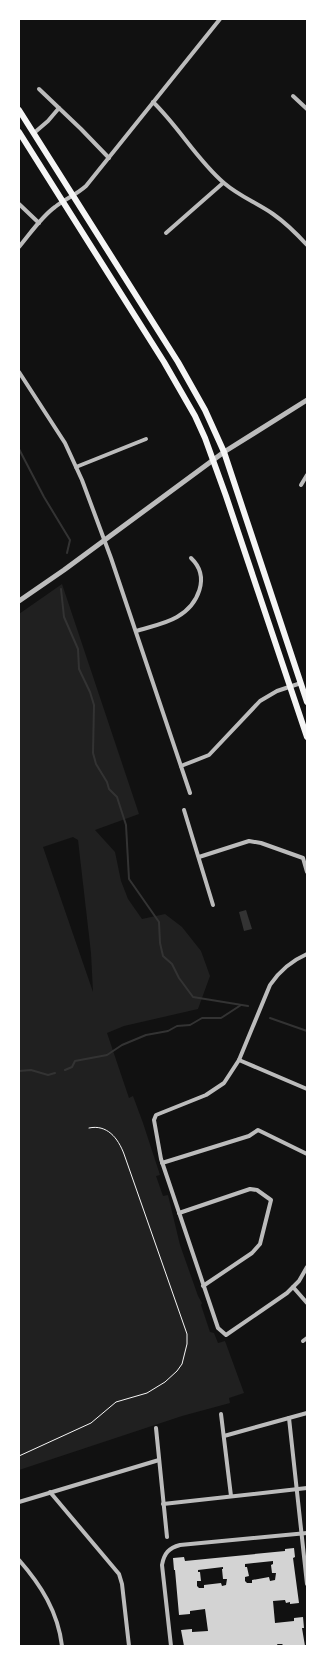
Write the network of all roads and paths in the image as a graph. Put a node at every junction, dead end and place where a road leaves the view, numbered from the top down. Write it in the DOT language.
graph roads {
  1 [pos="220,19"];
  2 [pos="39,89"];
  3 [pos="293,96"];
  4 [pos="153,102"];
  5 [pos="59,108"];
  6 [pos="307,109"];
  7 [pos="19,110"];
  8 [pos="19,132"];
  9 [pos="34,133"];
  10 [pos="109,158"];
  11 [pos="223,183"];
  12 [pos="74,196"];
  13 [pos="63,202"];
  14 [pos="19,204"];
  15 [pos="39,223"];
  16 [pos="166,233"];
  17 [pos="307,245"];
  18 [pos="19,247"];
  19 [pos="19,372"];
  20 [pos="307,400"];
  21 [pos="146,439"];
  22 [pos="224,452"];
  23 [pos="213,460"];
  24 [pos="76,467"];
  25 [pos="307,475"];
  26 [pos="301,485"];
  27 [pos="104,539"];
  28 [pos="191,558"];
  29 [pos="19,601"];
  30 [pos="136,631"];
  31 [pos="301,683"];
  32 [pos="290,687"];
  33 [pos="307,702"];
  34 [pos="307,737"];
  35 [pos="181,766"];
  36 [pos="190,793"];
  37 [pos="184,810"];
  38 [pos="199,858"];
  39 [pos="307,872"];
  40 [pos="213,905"];
  41 [pos="307,954"];
  42 [pos="239,1060"];
  43 [pos="307,1089"];
  44 [pos="89,1128"];
  45 [pos="307,1154"];
  46 [pos="162,1163"];
  47 [pos="179,1212"];
  48 [pos="307,1267"];
  49 [pos="203,1286"];
  50 [pos="293,1287"];
  51 [pos="307,1303"];
  52 [pos="307,1413"];
  53 [pos="221,1414"];
  54 [pos="289,1418"];
  55 [pos="156,1428"];
  56 [pos="224,1436"];
  57 [pos="19,1456"];
  58 [pos="159,1460"];
  59 [pos="307,1488"];
  60 [pos="298,1490"];
  61 [pos="50,1492"];
  62 [pos="231,1496"];
  63 [pos="19,1502"];
  64 [pos="163,1504"];
  65 [pos="307,1532"];
  66 [pos="302,1533"];
  67 [pos="166,1537"];
  68 [pos="19,1560"];
  69 [pos="307,1584"];
  70 [pos="62,1646"];
  71 [pos="129,1646"];
  72 [pos="171,1646"];
  1 -- 4 [label="street"];
  2 -- 5 [label="street"];
  3 -- 6 [label="street"];
  4 -- 10 [label="street"];
  4 -- 11 [label="street"];
  5 -- 9 [label="street"];
  5 -- 10 [label="street"];
  7 -- 9 [label="main road"];
  8 -- 13 [label="main road"];
  9 -- 12 [label="main road"];
  10 -- 12 [label="street"];
  11 -- 16 [label="street"];
  11 -- 17 [label="street"];
  12 -- 13 [label="street"];
  12 -- 22 [label="main road"];
  13 -- 15 [label="street"];
  13 -- 23 [label="main road"];
  14 -- 15 [label="street"];
  15 -- 18 [label="street"];
  19 -- 24 [label="street"];
  20 -- 22 [label="street"];
  21 -- 24 [label="street"];
  22 -- 23 [label="street"];
  22 -- 31 [label="main road"];
  23 -- 27 [label="street"];
  23 -- 32 [label="main road"];
  24 -- 27 [label="street"];
  25 -- 26 [label="street"];
  27 -- 29 [label="street"];
  27 -- 30 [label="street"];
  28 -- 30 [label="street"];
  30 -- 35 [label="street"];
  31 -- 32 [label="street"];
  31 -- 33 [label="main road"];
  32 -- 34 [label="main road"];
  32 -- 35 [label="street"];
  35 -- 36 [label="street"];
  37 -- 38 [label="street"];
  38 -- 39 [label="street"];
  38 -- 40 [label="street"];
  41 -- 42 [label="street"];
  42 -- 43 [label="street"];
  42 -- 46 [label="street"];
  44 -- 57 [label="path"];
  45 -- 46 [label="street"];
  46 -- 47 [label="street"];
  47 -- 49 [label="street"];
  47 -- 49 [label="street"];
  48 -- 50 [label="street"];
  49 -- 50 [label="street"];
  50 -- 51 [label="street"];
  52 -- 54 [label="street"];
  53 -- 56 [label="street"];
  54 -- 56 [label="street"];
  54 -- 60 [label="street"];
  55 -- 58 [label="street"];
  56 -- 62 [label="street"];
  58 -- 61 [label="street"];
  58 -- 64 [label="street"];
  59 -- 60 [label="street"];
  60 -- 62 [label="street"];
  60 -- 66 [label="street"];
  61 -- 63 [label="street"];
  61 -- 71 [label="street"];
  62 -- 64 [label="street"];
  64 -- 67 [label="street"];
  65 -- 66 [label="street"];
  66 -- 69 [label="street"];
  66 -- 72 [label="street"];
  68 -- 70 [label="street"];
}
